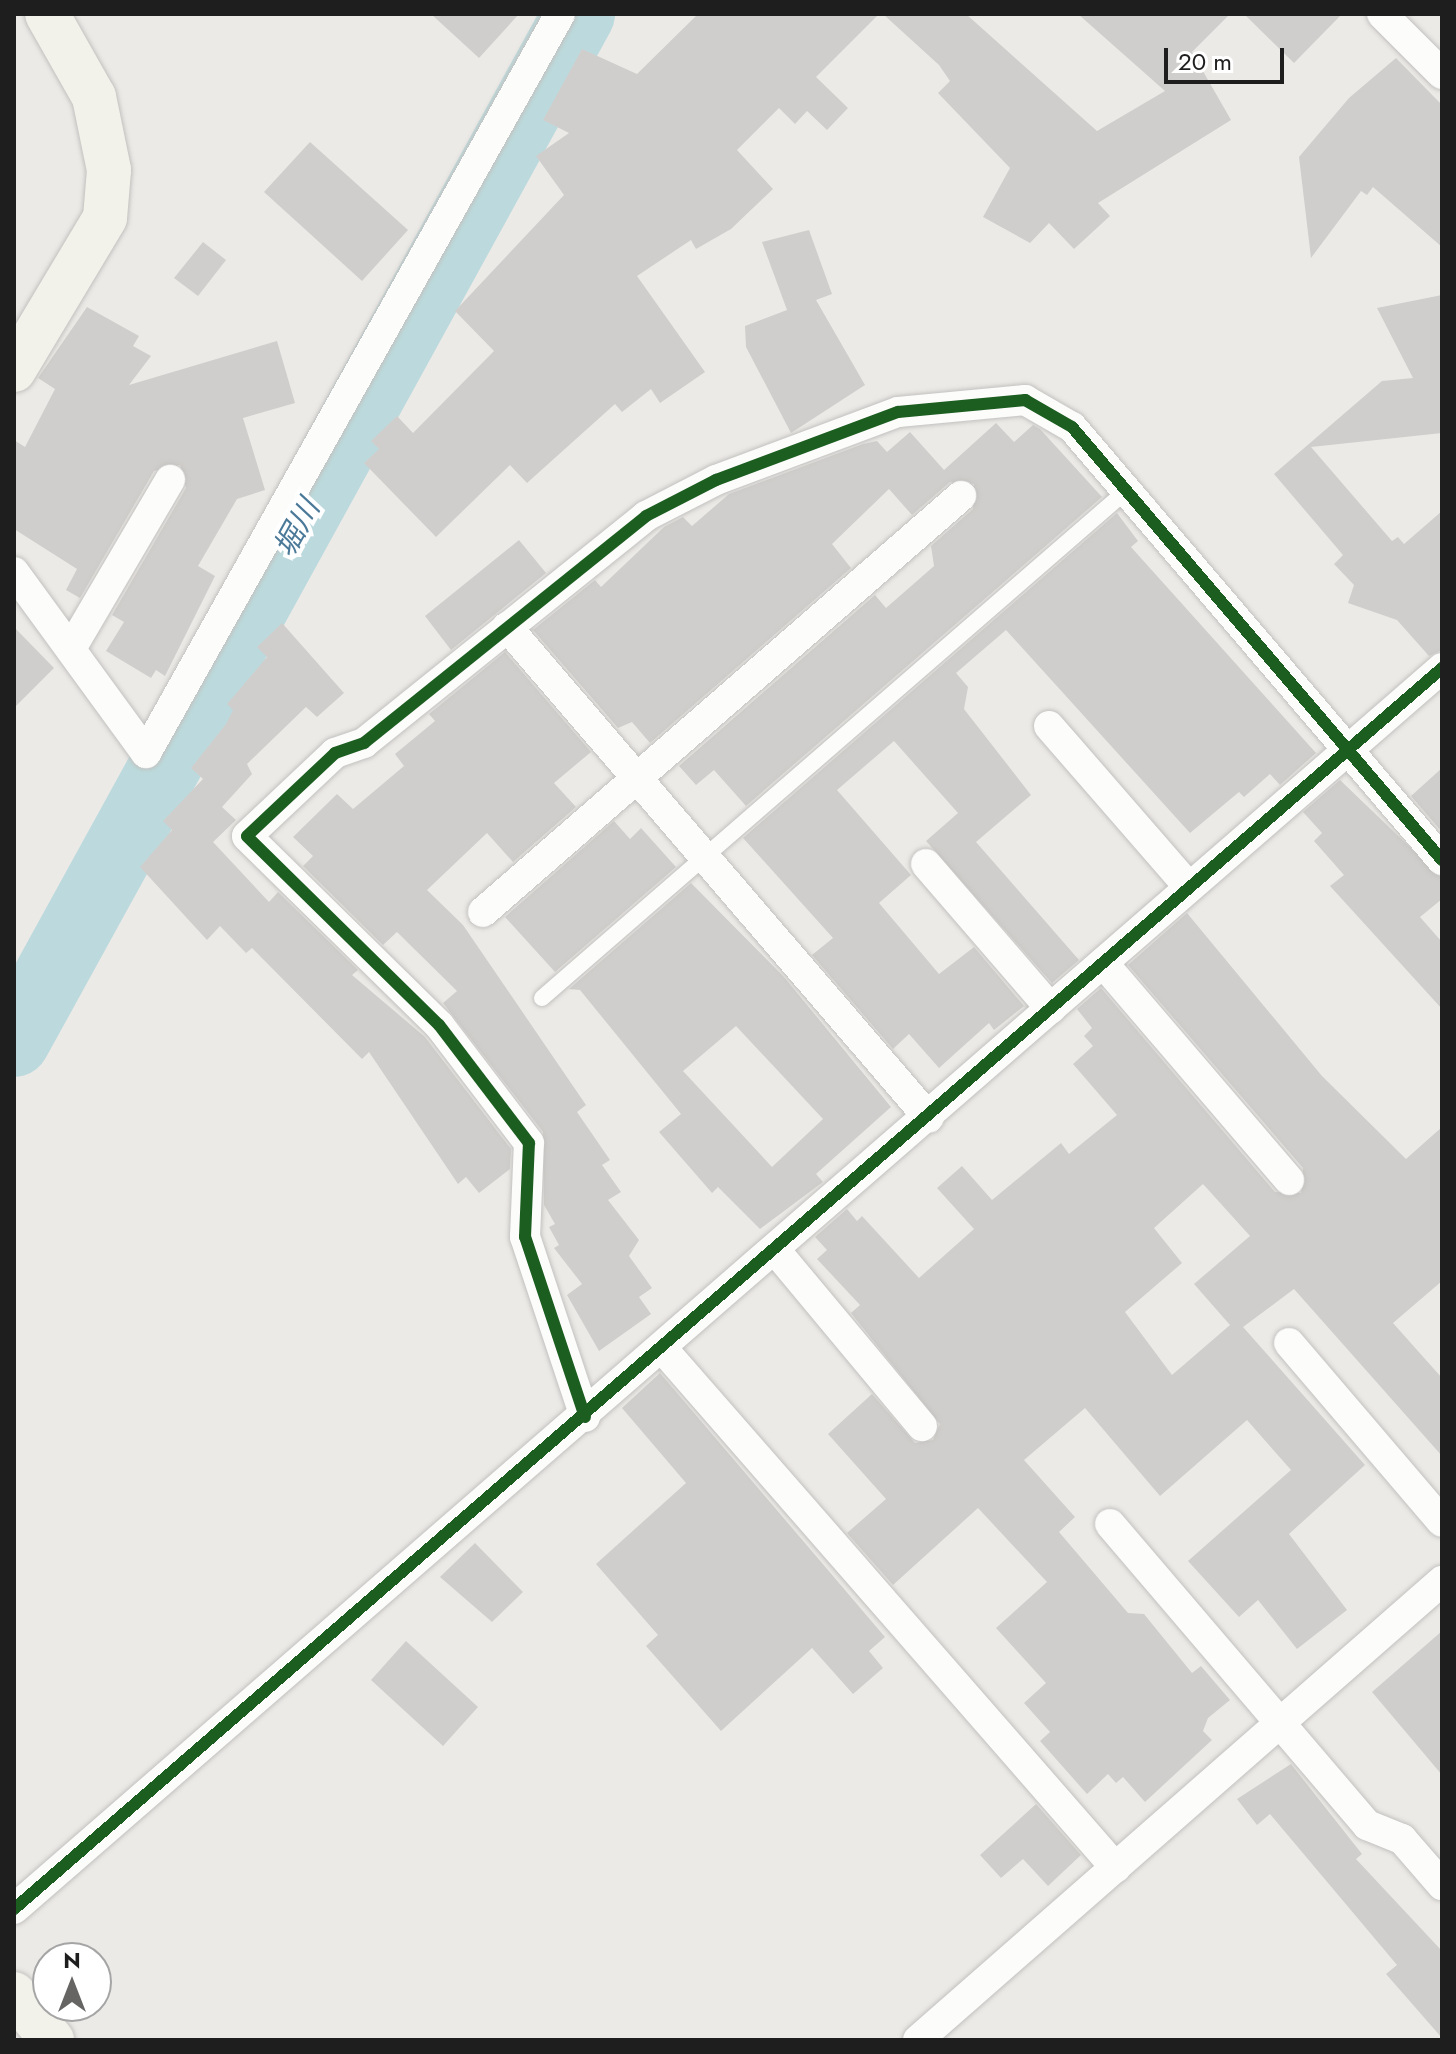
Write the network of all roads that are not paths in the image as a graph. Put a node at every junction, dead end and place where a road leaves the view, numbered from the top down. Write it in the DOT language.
graph roads {
  1 [pos="47,14"];
  2 [pos="560,14"];
  3 [pos="1382,14"];
  4 [pos="1442,74"];
  5 [pos="14,370"];
  6 [pos="170,480"];
  7 [pos="1126,491"];
  8 [pos="961,496"];
  9 [pos="14,572"];
  10 [pos="507,627"];
  11 [pos="72,647"];
  12 [pos="1442,668"];
  13 [pos="1049,726"];
  14 [pos="1347,752"];
  15 [pos="635,776"];
  16 [pos="703,856"];
  17 [pos="1442,860"];
  18 [pos="926,864"];
  19 [pos="1189,887"];
  20 [pos="483,912"];
  21 [pos="1103,963"];
  22 [pos="542,998"];
  23 [pos="1051,1009"];
  24 [pos="929,1118"];
  25 [pos="1289,1180"];
  26 [pos="776,1251"];
  27 [pos="1289,1343"];
  28 [pos="662,1348"];
  29 [pos="585,1417"];
  30 [pos="922,1426"];
  31 [pos="1442,1522"];
  32 [pos="1110,1524"];
  33 [pos="1442,1581"];
  34 [pos="1281,1724"];
  35 [pos="1116,1868"];
  36 [pos="1442,1885"];
  37 [pos="14,1909"];
  38 [pos="14,1994"];
  39 [pos="52,2040"];
  40 [pos="918,2040"];
  1 -- 5 [label="street"];
  2 -- 11 [label="street"];
  3 -- 4 [label="street"];
  6 -- 11 [label="street"];
  7 -- 10 [label="street"];
  7 -- 14 [label="street"];
  7 -- 16 [label="lane"];
  8 -- 15 [label="street"];
  9 -- 11 [label="street"];
  10 -- 15 [label="street"];
  10 -- 29 [label="street"];
  12 -- 14 [label="street"];
  13 -- 19 [label="street"];
  14 -- 17 [label="street"];
  14 -- 19 [label="street"];
  15 -- 16 [label="street"];
  15 -- 20 [label="street"];
  16 -- 22 [label="lane"];
  16 -- 24 [label="street"];
  18 -- 23 [label="street"];
  19 -- 21 [label="street"];
  21 -- 23 [label="street"];
  21 -- 25 [label="street"];
  23 -- 24 [label="street"];
  24 -- 26 [label="street"];
  26 -- 28 [label="street"];
  26 -- 30 [label="street"];
  27 -- 31 [label="street"];
  28 -- 29 [label="street"];
  28 -- 35 [label="street"];
  29 -- 37 [label="street"];
  32 -- 34 [label="street"];
  33 -- 34 [label="street"];
  34 -- 35 [label="street"];
  34 -- 36 [label="street"];
  35 -- 40 [label="street"];
  38 -- 39 [label="street"];
}
